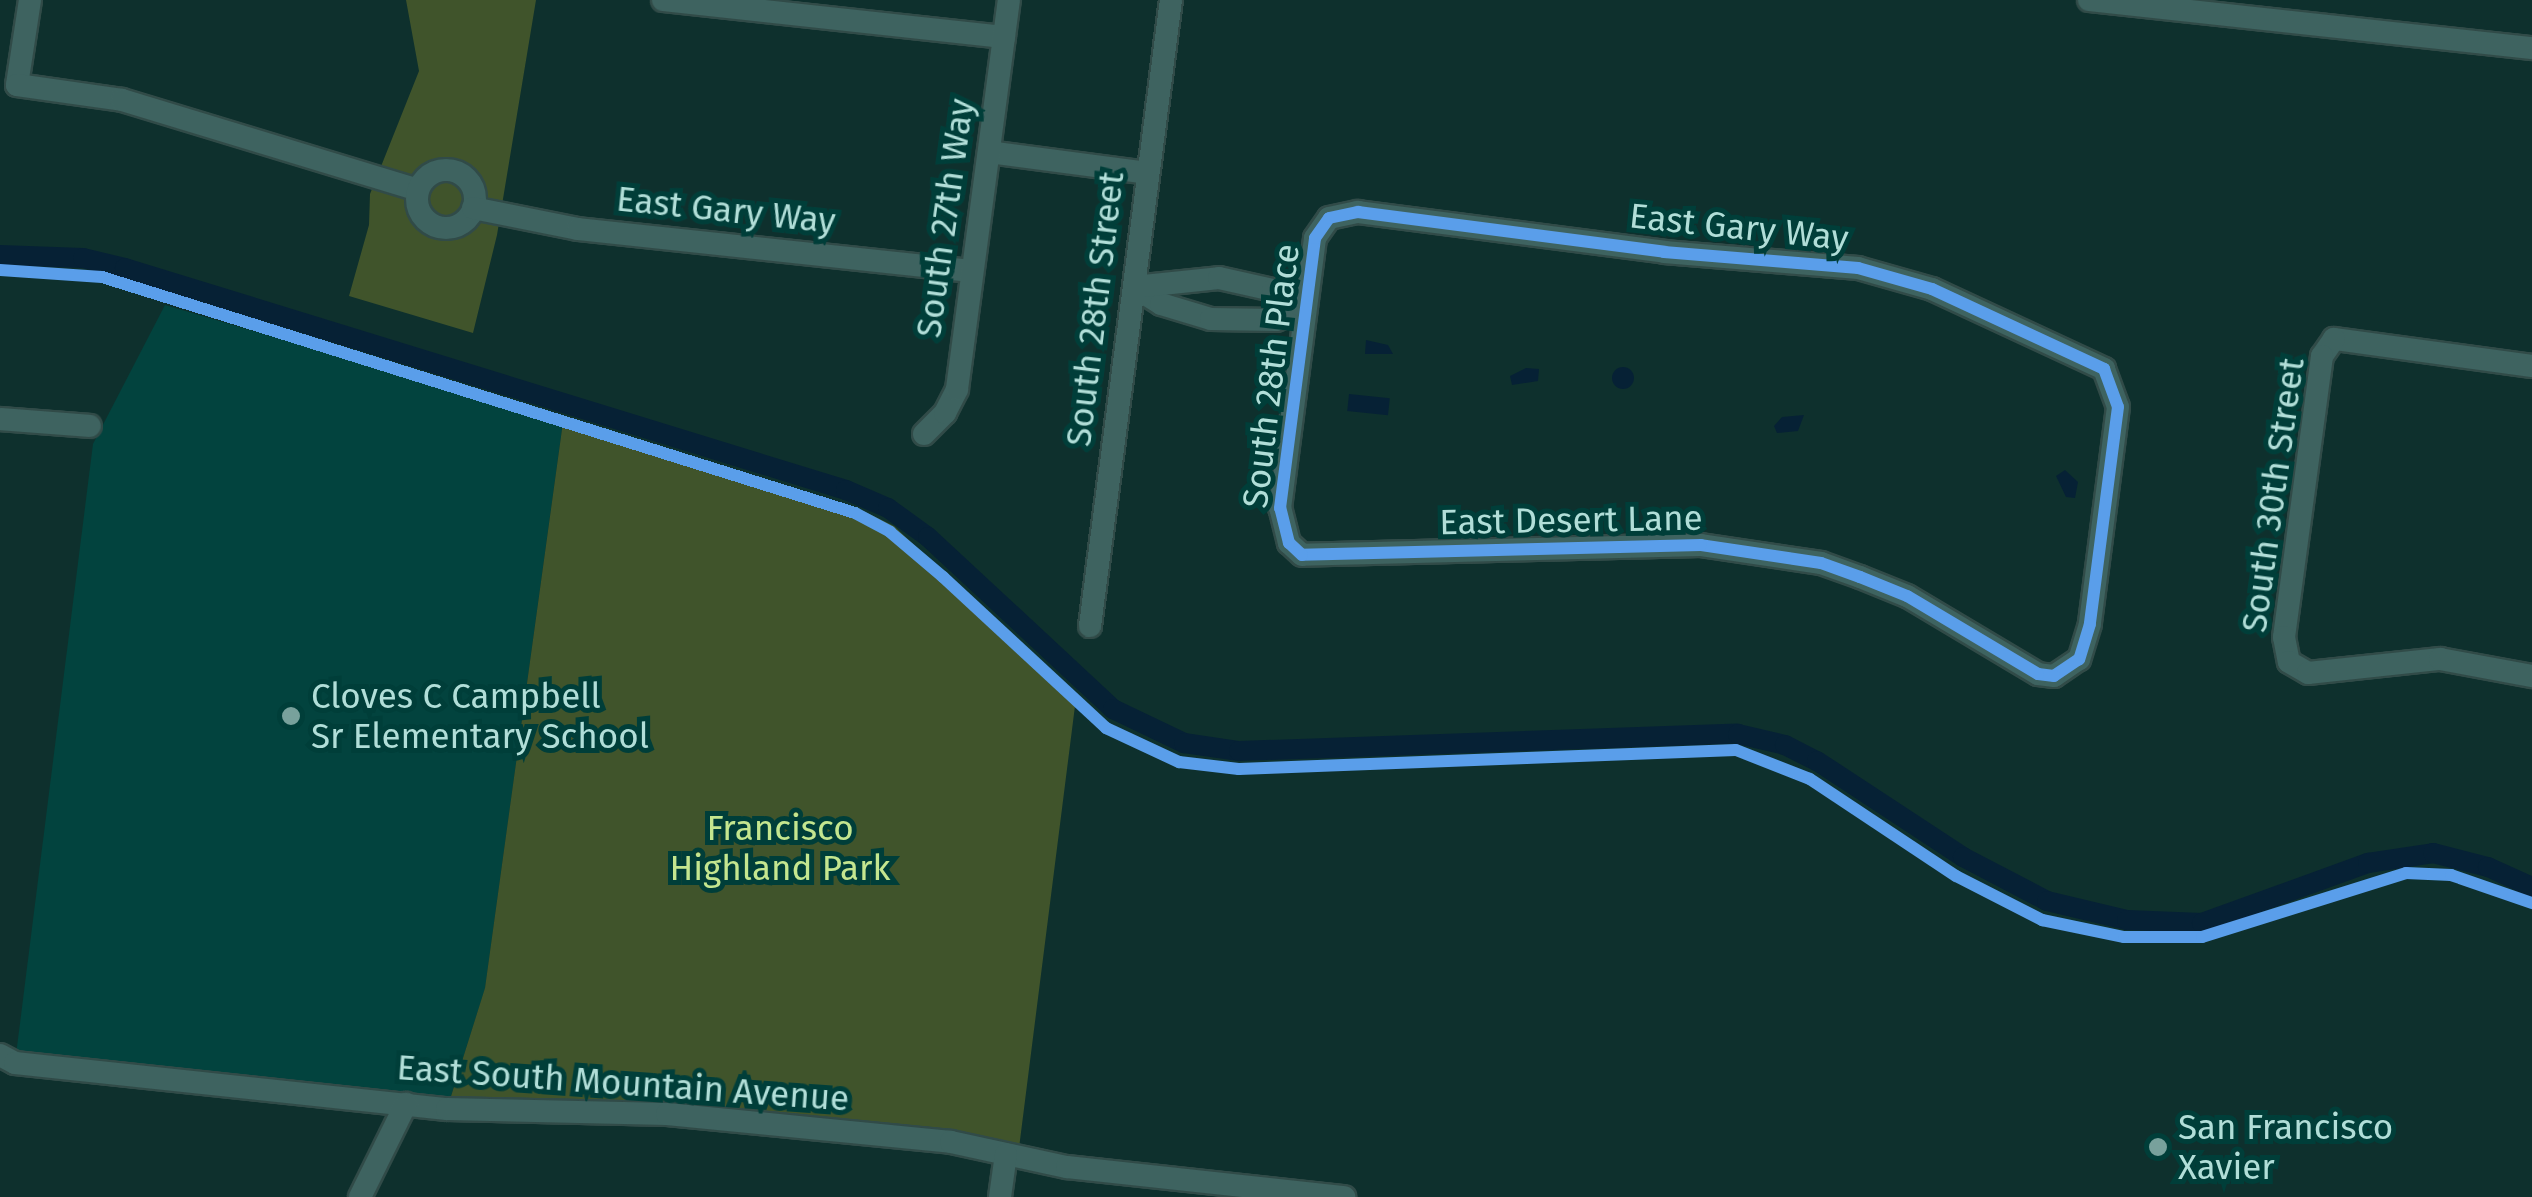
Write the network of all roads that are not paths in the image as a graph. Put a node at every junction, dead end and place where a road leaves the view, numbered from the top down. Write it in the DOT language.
graph roads {
  1 [pos="30,0"];
  2 [pos="663,0"];
  3 [pos="1009,0"];
  4 [pos="1171,0"];
  5 [pos="2088,0"];
  6 [pos="1004,37"];
  7 [pos="2532,48"];
  8 [pos="989,152"];
  9 [pos="1148,173"];
  10 [pos="418,190"];
  11 [pos="474,208"];
  12 [pos="1329,218"];
  13 [pos="972,272"];
  14 [pos="1219,278"];
  15 [pos="1134,287"];
  16 [pos="1305,308"];
  17 [pos="1217,319"];
  18 [pos="2532,366"];
  19 [pos="0,419"];
  20 [pos="90,426"];
  21 [pos="924,434"];
  22 [pos="1289,543"];
  23 [pos="1090,626"];
  24 [pos="2068,669"];
  25 [pos="2532,676"];
  26 [pos="5,1064"];
  27 [pos="406,1104"];
  28 [pos="1006,1154"];
  29 [pos="360,1197"];
  30 [pos="1000,1197"];
  31 [pos="1344,1197"];
  1 -- 10 [label="street"];
  2 -- 6 [label="street"];
  3 -- 6 [label="street, South 27th Way"];
  4 -- 9 [label="street, South 28th Street"];
  5 -- 7 [label="street"];
  6 -- 8 [label="street, South 27th Way"];
  8 -- 9 [label="street"];
  8 -- 13 [label="street, South 27th Way"];
  9 -- 15 [label="street, South 28th Street"];
  10 -- 11 [label="street"];
  10 -- 11 [label="street"];
  11 -- 13 [label="street, East Gary Way"];
  12 -- 16 [label="street, South 28th Place"];
  12 -- 24 [label="street, East Gary Way"];
  13 -- 21 [label="street, South 27th Way"];
  14 -- 15 [label="street"];
  14 -- 16 [label="street"];
  14 -- 17 [label="street"];
  15 -- 17 [label="street"];
  15 -- 23 [label="street, South 28th Street"];
  16 -- 17 [label="street"];
  16 -- 22 [label="street, South 28th Place"];
  18 -- 25 [label="street, South 30th Street"];
  19 -- 20 [label="street"];
  22 -- 24 [label="street, East Desert Lane"];
  26 -- 27 [label="street, East South Mountain Avenue"];
  27 -- 28 [label="street, East South Mountain Avenue"];
  27 -- 29 [label="street"];
  28 -- 30 [label="street"];
  28 -- 31 [label="street, East South Mountain Avenue"];
}
